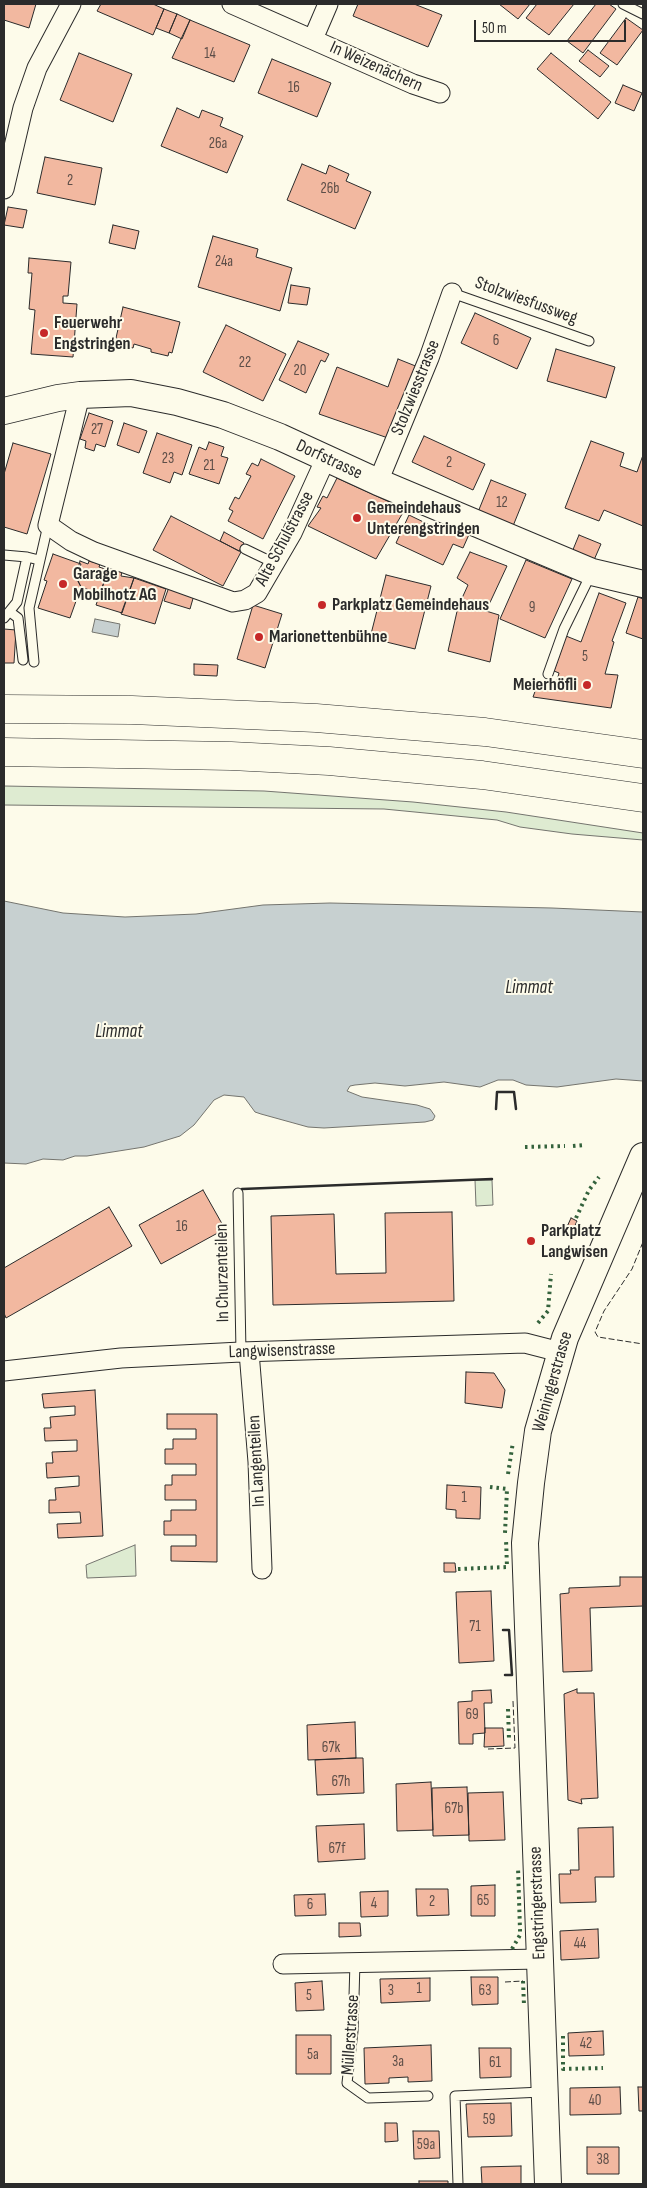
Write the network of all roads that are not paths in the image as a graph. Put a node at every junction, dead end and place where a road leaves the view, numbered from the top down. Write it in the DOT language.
graph roads {
  1 [pos="71,4"];
  2 [pos="232,4"];
  3 [pos="328,4"];
  4 [pos="622,4"];
  5 [pos="643,14"];
  6 [pos="313,39"];
  7 [pos="440,93"];
  8 [pos="4,189"];
  9 [pos="452,293"];
  10 [pos="589,341"];
  11 [pos="80,396"];
  12 [pos="4,411"];
  13 [pos="326,458"];
  14 [pos="378,482"];
  15 [pos="48,525"];
  16 [pos="245,549"];
  17 [pos="4,556"];
  18 [pos="26,557"];
  19 [pos="39,560"];
  20 [pos="274,563"];
  21 [pos="592,572"];
  22 [pos="643,584"];
  23 [pos="7,615"];
  24 [pos="23,660"];
  25 [pos="34,662"];
  26 [pos="548,674"];
  27 [pos="4,709"];
  28 [pos="4,752"];
  29 [pos="643,754"];
  30 [pos="643,798"];
  31 [pos="643,1156"];
  32 [pos="238,1193"];
  33 [pos="245,1352"];
  34 [pos="560,1352"];
  35 [pos="4,1370"];
  36 [pos="262,1569"];
  37 [pos="529,1622"];
  38 [pos="540,1959"];
  39 [pos="355,1962"];
  40 [pos="283,1964"];
  41 [pos="544,2092"];
  42 [pos="428,2096"];
  43 [pos="458,2184"];
  44 [pos="548,2184"];
  1 -- 8 [label="street"];
  2 -- 6 [label="street, In Weizenächern"];
  3 -- 6 [label="street, In Weizenächern"];
  4 -- 5 [label="lane"];
  6 -- 7 [label="street, In Weizenächern"];
  9 -- 10 [label="lane, Stolzwiesfussweg"];
  9 -- 14 [label="street, Stolzwiesstrasse"];
  11 -- 12 [label="main road, Dorfstrasse"];
  11 -- 13 [label="main road, Dorfstrasse"];
  11 -- 15 [label="street"];
  13 -- 14 [label="main road, Dorfstrasse"];
  13 -- 20 [label="street, Alte Schulstrasse"];
  14 -- 21 [label="main road, Dorfstrasse"];
  15 -- 19 [label="lane"];
  15 -- 20 [label="street, Alte Schulstrasse"];
  16 -- 20 [label="lane"];
  17 -- 18 [label="lane"];
  18 -- 19 [label="lane"];
  18 -- 23 [label="lane"];
  19 -- 25 [label="lane"];
  21 -- 22 [label="main road, Dorfstrasse"];
  21 -- 26 [label="lane"];
  23 -- 24 [label="lane"];
  27 -- 29 [label="highway"];
  28 -- 30 [label="highway"];
  31 -- 34 [label="main road, Weiningerstrasse"];
  32 -- 33 [label="lane, In Churzenteilen"];
  33 -- 34 [label="street, Langwisenstrasse"];
  33 -- 35 [label="street, Langwisenstrasse"];
  33 -- 36 [label="street, In Langenteilen"];
  34 -- 37 [label="main road, Weiningerstrasse"];
  37 -- 38 [label="main road, Engstringerstrasse"];
  38 -- 39 [label="street"];
  38 -- 41 [label="main road, Engstringerstrasse"];
  39 -- 40 [label="street"];
  39 -- 42 [label="lane, Müllerstrasse"];
  41 -- 43 [label="lane"];
  41 -- 44 [label="main road, Engstringerstrasse"];
}
